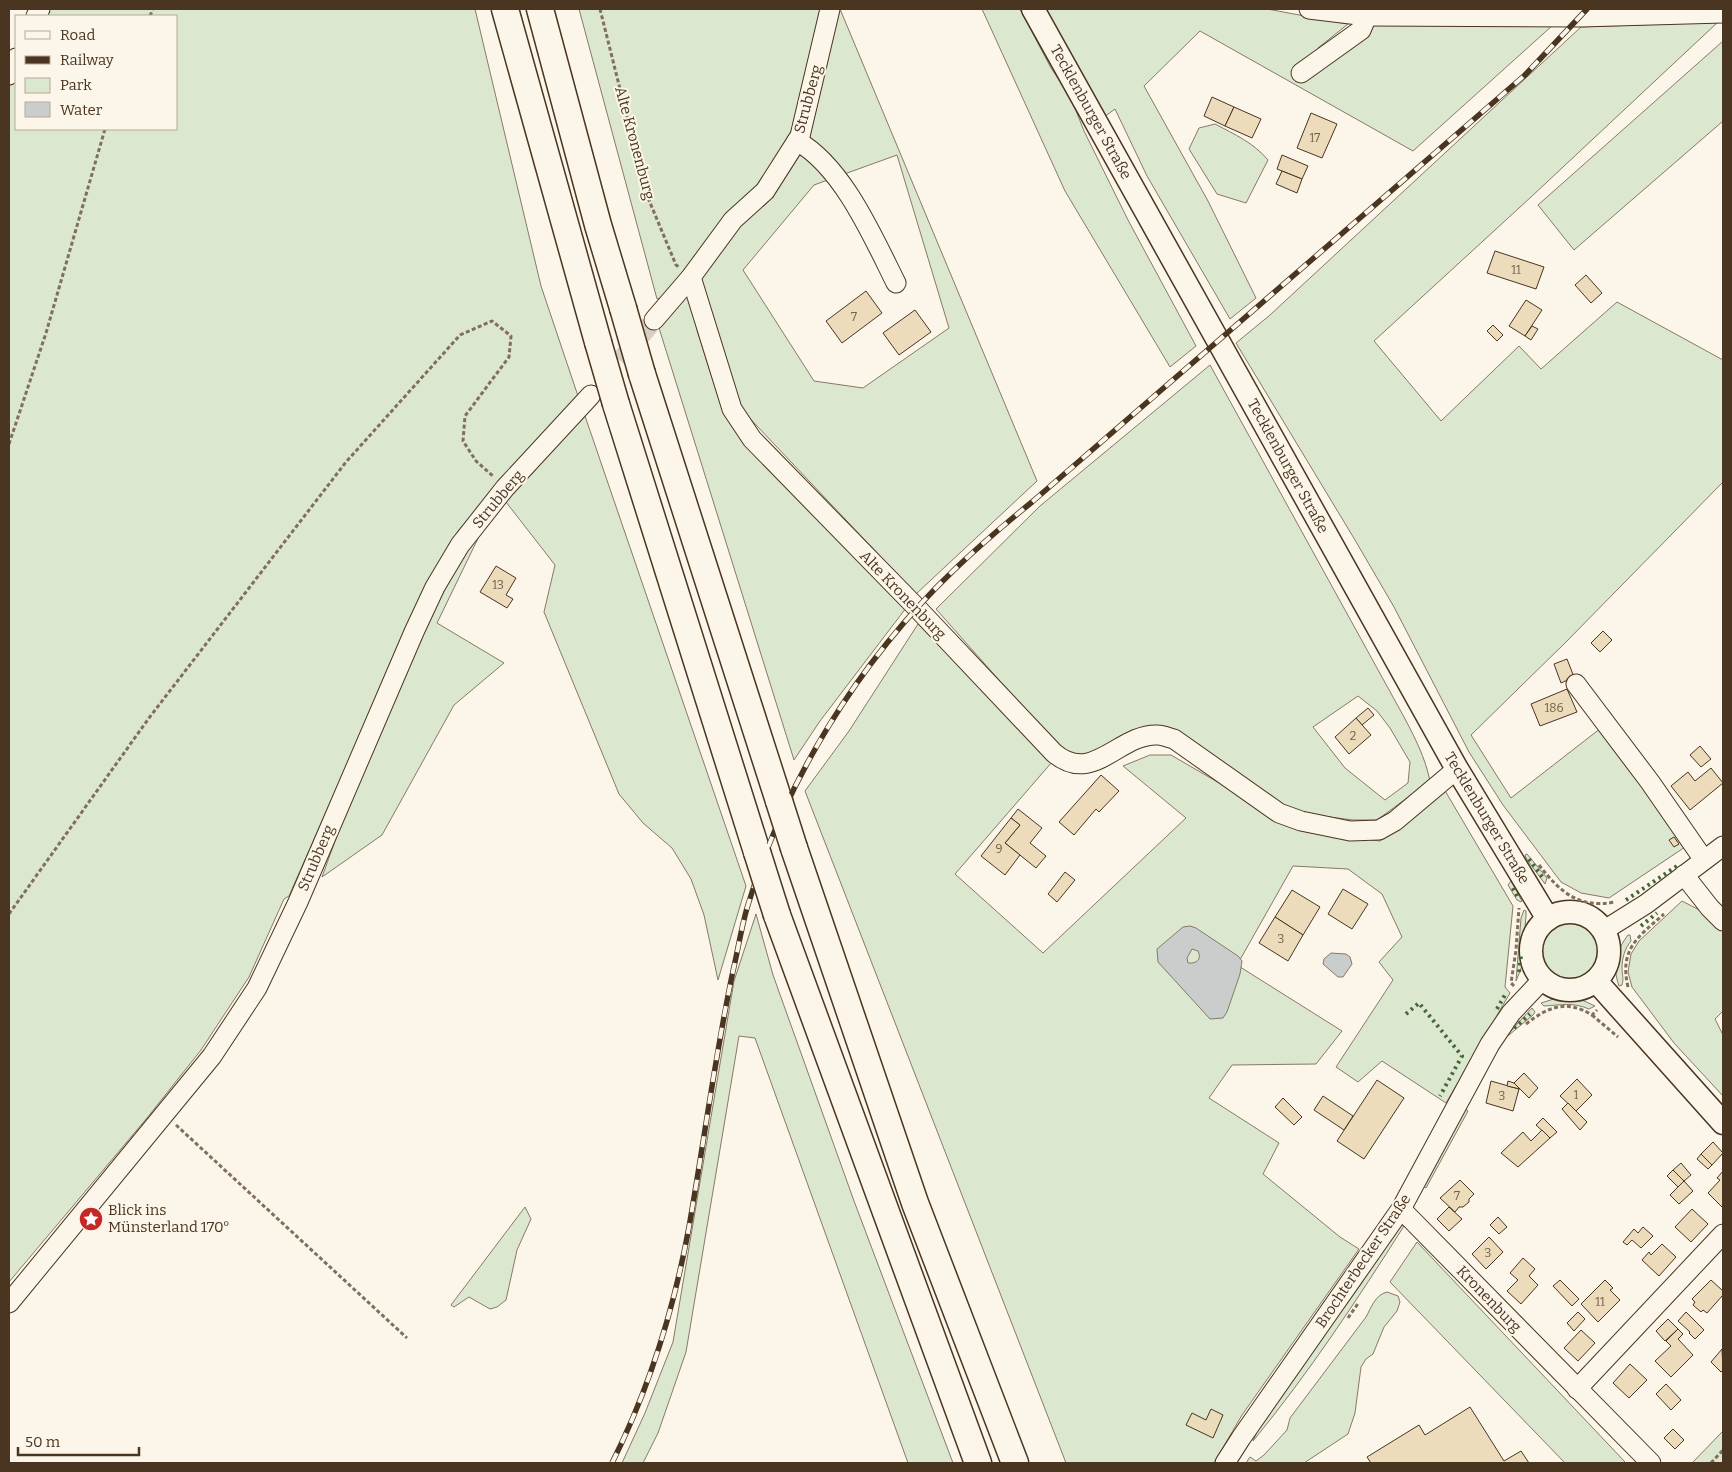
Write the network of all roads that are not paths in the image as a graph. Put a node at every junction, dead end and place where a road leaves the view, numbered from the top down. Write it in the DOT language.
graph roads {
  1 [pos="505,9"];
  2 [pos="540,9"];
  3 [pos="830,9"];
  4 [pos="1033,9"];
  5 [pos="1308,9"];
  6 [pos="1476,13"];
  7 [pos="1723,13"];
  8 [pos="1367,16"];
  9 [pos="15,60"];
  10 [pos="1301,73"];
  11 [pos="9,75"];
  12 [pos="797,140"];
  13 [pos="691,277"];
  14 [pos="896,282"];
  15 [pos="654,320"];
  16 [pos="591,395"];
  17 [pos="1576,684"];
  18 [pos="1457,770"];
  19 [pos="1723,846"];
  20 [pos="1704,860"];
  21 [pos="1684,875"];
  22 [pos="1548,919"];
  23 [pos="1723,921"];
  24 [pos="1603,931"];
  25 [pos="1543,979"];
  26 [pos="1596,981"];
  27 [pos="1723,1123"];
  28 [pos="1401,1209"];
  29 [pos="1723,1234"];
  30 [pos="9,1303"];
  31 [pos="1577,1389"];
  32 [pos="978,1463"];
  33 [pos="1015,1463"];
  34 [pos="1226,1463"];
  35 [pos="1651,1463"];
  1 -- 32 [label="highway, bridge"];
  2 -- 33 [label="highway, bridge"];
  3 -- 12 [label="street, Strubberg"];
  4 -- 18 [label="main road, Tecklenburger Straße"];
  5 -- 8 [label="street"];
  6 -- 7 [label="street"];
  6 -- 8 [label="street"];
  8 -- 10 [label="street"];
  9 -- 11 [label="street"];
  12 -- 13 [label="street, Strubberg"];
  12 -- 14 [label="street"];
  13 -- 15 [label="street, Strubberg"];
  13 -- 18 [label="street, Alte Kronenburg"];
  16 -- 30 [label="street, Strubberg"];
  17 -- 20 [label="street"];
  18 -- 22 [label="main road, Tecklenburger Straße"];
  19 -- 20 [label="street"];
  20 -- 21 [label="street"];
  21 -- 23 [label="street"];
  21 -- 24 [label="street"];
  22 -- 24 [label="main road"];
  22 -- 25 [label="main road"];
  24 -- 26 [label="main road"];
  25 -- 26 [label="main road"];
  25 -- 28 [label="street, Brochterbecker Straße"];
  26 -- 27 [label="main road"];
  28 -- 31 [label="street, Kronenburg"];
  28 -- 34 [label="street, Brochterbecker Straße"];
  29 -- 31 [label="street"];
  31 -- 35 [label="street, Kronenburg"];
}
